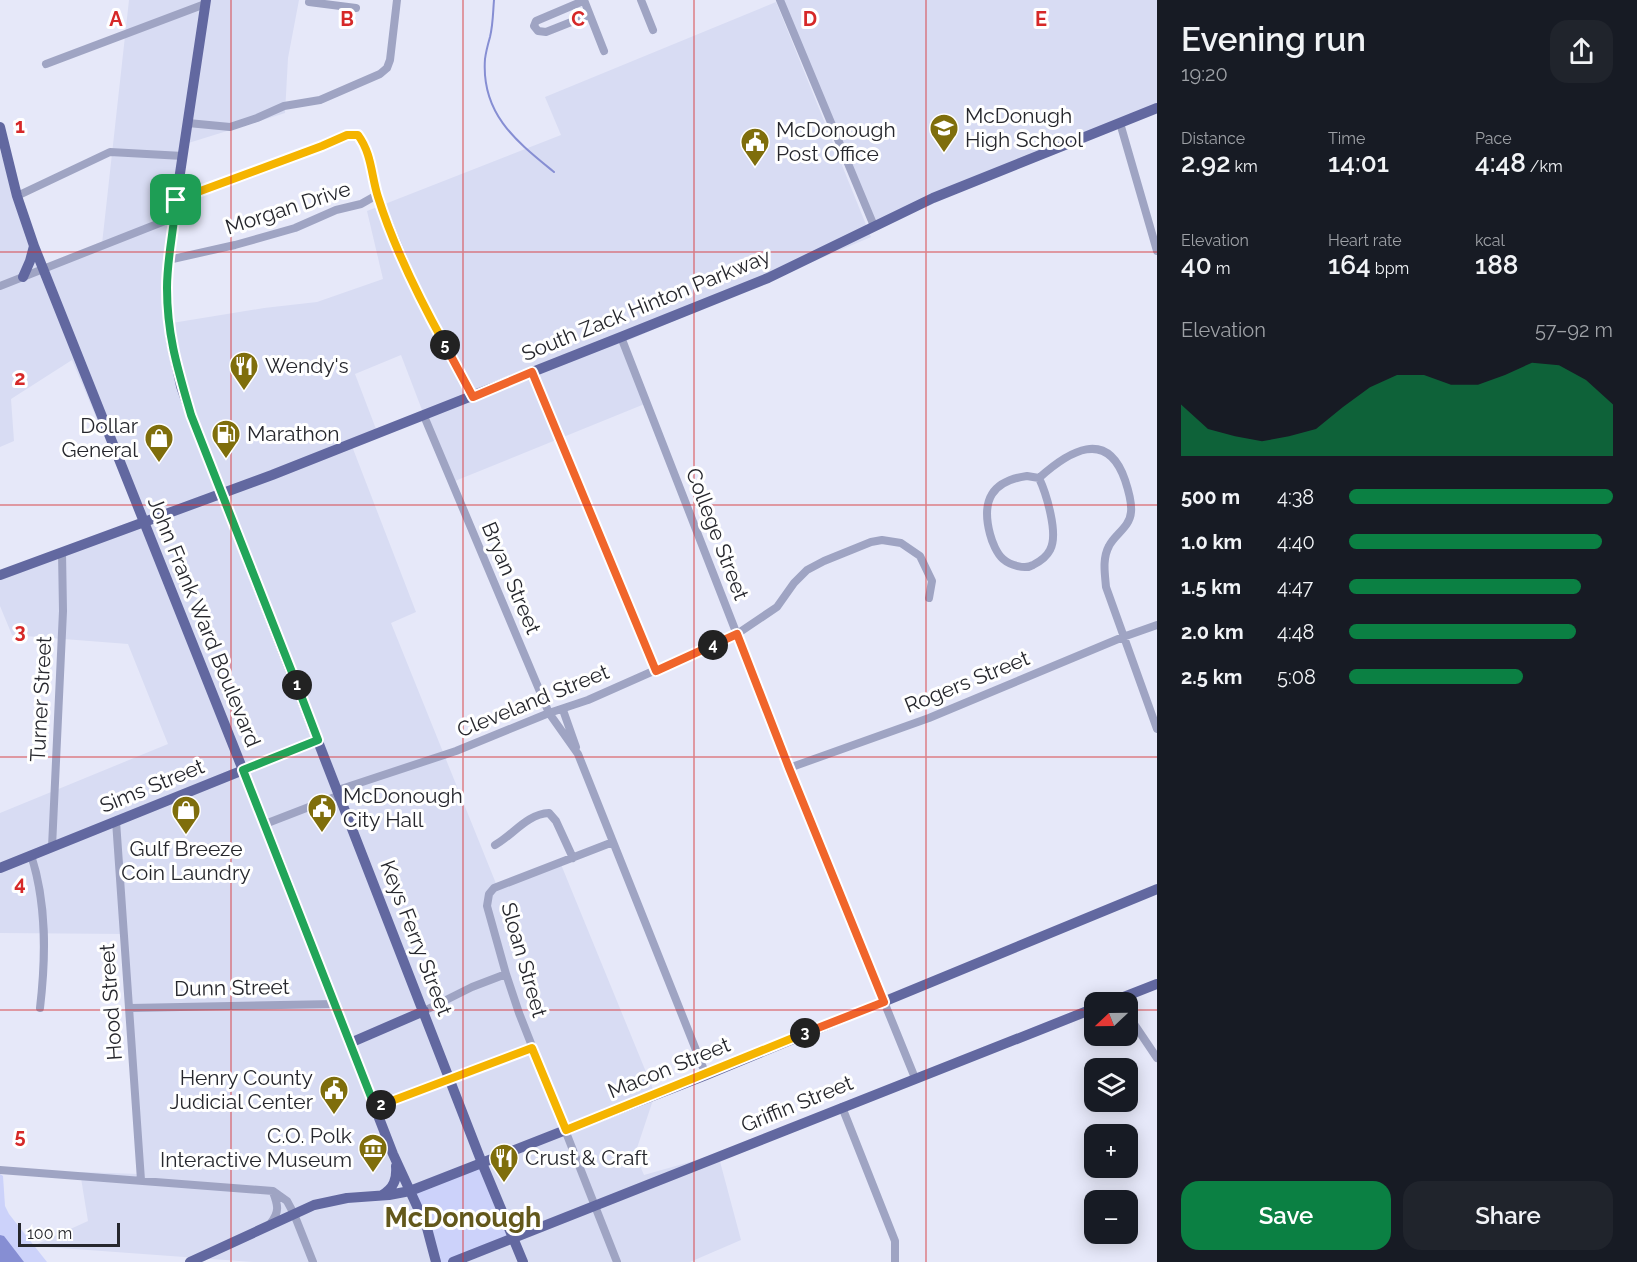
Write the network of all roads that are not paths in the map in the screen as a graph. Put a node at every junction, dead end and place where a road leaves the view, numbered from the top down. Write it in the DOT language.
graph roads {
  1 [pos="398,0"];
  2 [pos="583,0"];
  3 [pos="641,0"];
  4 [pos="780,0"];
  5 [pos="205,2"];
  6 [pos="309,2"];
  7 [pos="343,3"];
  8 [pos="356,8"];
  9 [pos="589,15"];
  10 [pos="653,30"];
  11 [pos="604,51"];
  12 [pos="46,64"];
  13 [pos="1157,108"];
  14 [pos="188,123"];
  15 [pos="1120,123"];
  16 [pos="0,127"];
  17 [pos="183,156"];
  18 [pos="377,195"];
  19 [pos="17,196"];
  20 [pos="176,200"];
  21 [pos="175,217"];
  22 [pos="874,226"];
  23 [pos="34,246"];
  24 [pos="1157,250"];
  25 [pos="168,261"];
  26 [pos="43,268"];
  27 [pos="23,277"];
  28 [pos="0,286"];
  29 [pos="621,337"];
  30 [pos="532,372"];
  31 [pos="473,397"];
  32 [pos="424,416"];
  33 [pos="1039,478"];
  34 [pos="222,493"];
  35 [pos="143,522"];
  36 [pos="62,552"];
  37 [pos="0,576"];
  38 [pos="929,598"];
  39 [pos="1157,625"];
  40 [pos="737,634"];
  41 [pos="1123,637"];
  42 [pos="656,671"];
  43 [pos="563,710"];
  44 [pos="549,713"];
  45 [pos="1157,729"];
  46 [pos="318,740"];
  47 [pos="576,748"];
  48 [pos="789,768"];
  49 [pos="243,770"];
  50 [pos="339,792"];
  51 [pos="116,821"];
  52 [pos="265,824"];
  53 [pos="613,842"];
  54 [pos="495,845"];
  55 [pos="52,847"];
  56 [pos="31,855"];
  57 [pos="573,858"];
  58 [pos="0,868"];
  59 [pos="1157,889"];
  60 [pos="506,974"];
  61 [pos="1157,984"];
  62 [pos="1138,992"];
  63 [pos="884,1002"];
  64 [pos="335,1004"];
  65 [pos="40,1008"];
  66 [pos="130,1008"];
  67 [pos="424,1011"];
  68 [pos="1084,1012"];
  69 [pos="1138,1030"];
  70 [pos="350,1043"];
  71 [pos="532,1048"];
  72 [pos="1157,1058"];
  73 [pos="706,1075"];
  74 [pos="915,1078"];
  75 [pos="450,1079"];
  76 [pos="375,1107"];
  77 [pos="842,1107"];
  78 [pos="566,1130"];
  79 [pos="396,1160"];
  80 [pos="482,1163"];
  81 [pos="0,1170"];
  82 [pos="141,1180"];
  83 [pos="273,1191"];
  84 [pos="410,1191"];
  85 [pos="382,1195"];
  86 [pos="595,1205"];
  87 [pos="294,1214"];
  88 [pos="269,1225"];
  89 [pos="513,1237"];
  90 [pos="190,1262"];
  91 [pos="313,1262"];
  92 [pos="436,1262"];
  93 [pos="453,1262"];
  94 [pos="524,1262"];
  95 [pos="617,1262"];
  96 [pos="895,1262"];
  1 -- 14 [label="street"];
  2 -- 9 [label="street"];
  2 -- 9 [label="street"];
  3 -- 10 [label="street"];
  4 -- 22 [label="street"];
  5 -- 12 [label="street"];
  5 -- 14 [label="main road, Keys Ferry Street"];
  6 -- 7 [label="street"];
  7 -- 8 [label="street"];
  9 -- 11 [label="street"];
  13 -- 15 [label="main road, South Zack Hinton Parkway"];
  14 -- 17 [label="main road, Keys Ferry Street"];
  15 -- 22 [label="main road, South Zack Hinton Parkway"];
  15 -- 24 [label="street"];
  16 -- 19 [label="main road, John Frank Ward Boulevard"];
  17 -- 19 [label="street"];
  17 -- 20 [label="main road, Keys Ferry Street"];
  18 -- 20 [label="street, Morgan Drive"];
  18 -- 25 [label="street, Morgan Drive"];
  18 -- 31 [label="street"];
  19 -- 23 [label="main road, John Frank Ward Boulevard"];
  20 -- 21 [label="main road, Keys Ferry Street"];
  21 -- 25 [label="main road, Keys Ferry Street"];
  21 -- 26 [label="street"];
  22 -- 29 [label="main road, South Zack Hinton Parkway"];
  23 -- 26 [label="main road, John Frank Ward Boulevard"];
  23 -- 27 [label="main road"];
  25 -- 34 [label="main road, Keys Ferry Street"];
  26 -- 27 [label="street"];
  26 -- 35 [label="main road, John Frank Ward Boulevard"];
  27 -- 28 [label="street"];
  29 -- 30 [label="main road, South Zack Hinton Parkway"];
  29 -- 40 [label="street, College Street"];
  30 -- 31 [label="main road, South Zack Hinton Parkway"];
  30 -- 42 [label="street"];
  31 -- 32 [label="main road, South Zack Hinton Parkway"];
  32 -- 34 [label="main road, South Zack Hinton Parkway"];
  32 -- 44 [label="street, Bryan Street"];
  33 -- 33 [label="street"];
  33 -- 41 [label="street"];
  34 -- 35 [label="main road, South Zack Hinton Parkway"];
  34 -- 46 [label="main road, Keys Ferry Street"];
  35 -- 36 [label="main road, South Zack Hinton Parkway"];
  35 -- 49 [label="main road, John Frank Ward Boulevard"];
  36 -- 37 [label="main road, South Zack Hinton Parkway"];
  36 -- 55 [label="street, Turner Street"];
  38 -- 40 [label="street, Cleveland Street"];
  39 -- 41 [label="street, Rogers Street"];
  40 -- 42 [label="street, Cleveland Street"];
  40 -- 48 [label="street, College Street"];
  41 -- 45 [label="street"];
  41 -- 48 [label="street, Rogers Street"];
  42 -- 43 [label="street, Cleveland Street"];
  43 -- 44 [label="street, Cleveland Street"];
  43 -- 47 [label="street, Bryan Street"];
  44 -- 47 [label="street, Bryan Street"];
  44 -- 50 [label="street, Cleveland Street"];
  46 -- 49 [label="main road, Sims Street"];
  46 -- 50 [label="main road, Keys Ferry Street"];
  47 -- 53 [label="street, Bryan Street"];
  48 -- 63 [label="street, College Street"];
  49 -- 51 [label="main road, Sims Street"];
  49 -- 52 [label="main road, John Frank Ward Boulevard"];
  50 -- 52 [label="street, Cleveland Street"];
  50 -- 67 [label="main road, Keys Ferry Street"];
  51 -- 55 [label="main road, Sims Street"];
  51 -- 66 [label="street, Hood Street"];
  52 -- 64 [label="main road, John Frank Ward Boulevard"];
  53 -- 57 [label="street, Sloan Street"];
  53 -- 73 [label="street, Bryan Street"];
  54 -- 57 [label="street"];
  55 -- 56 [label="main road, Sims Street"];
  56 -- 58 [label="main road, Sims Street"];
  56 -- 65 [label="street"];
  57 -- 60 [label="street, Sloan Street"];
  59 -- 63 [label="main road, Macon Street"];
  60 -- 67 [label="street"];
  60 -- 71 [label="street, Sloan Street"];
  61 -- 62 [label="main road"];
  63 -- 73 [label="main road, Macon Street"];
  63 -- 74 [label="street, College Street"];
  64 -- 66 [label="street, Dunn Street"];
  64 -- 70 [label="main road, John Frank Ward Boulevard"];
  66 -- 82 [label="street, Hood Street"];
  67 -- 70 [label="main road"];
  67 -- 75 [label="main road, Keys Ferry Street"];
  68 -- 74 [label="main road, Griffin Street"];
  69 -- 72 [label="street"];
  70 -- 76 [label="main road, John Frank Ward Boulevard"];
  71 -- 75 [label="street"];
  71 -- 78 [label="street, Sloan Street"];
  73 -- 78 [label="main road, Macon Street"];
  74 -- 77 [label="main road, Griffin Street"];
  75 -- 76 [label="street"];
  75 -- 80 [label="main road, Keys Ferry Street"];
  76 -- 79 [label="main road, John Frank Ward Boulevard"];
  77 -- 86 [label="main road, Griffin Street"];
  77 -- 96 [label="street"];
  78 -- 80 [label="main road, Macon Street"];
  78 -- 86 [label="street, Sloan Street"];
  79 -- 84 [label="main road, John Frank Ward Boulevard"];
  79 -- 85 [label="main road"];
  80 -- 84 [label="main road, Macon Street"];
  80 -- 89 [label="main road, Keys Ferry Street"];
  81 -- 82 [label="street"];
  82 -- 83 [label="street"];
  83 -- 87 [label="street"];
  83 -- 88 [label="street"];
  84 -- 85 [label="main road, Macon Street"];
  84 -- 92 [label="main road, John Frank Ward Boulevard"];
  85 -- 87 [label="main road, Macon Street"];
  86 -- 89 [label="main road, Griffin Street"];
  86 -- 95 [label="street, Sloan Street"];
  87 -- 88 [label="main road, Macon Street"];
  87 -- 91 [label="street"];
  88 -- 90 [label="main road, Macon Street"];
  89 -- 93 [label="main road, Griffin Street"];
  89 -- 94 [label="main road, Keys Ferry Street"];
}
